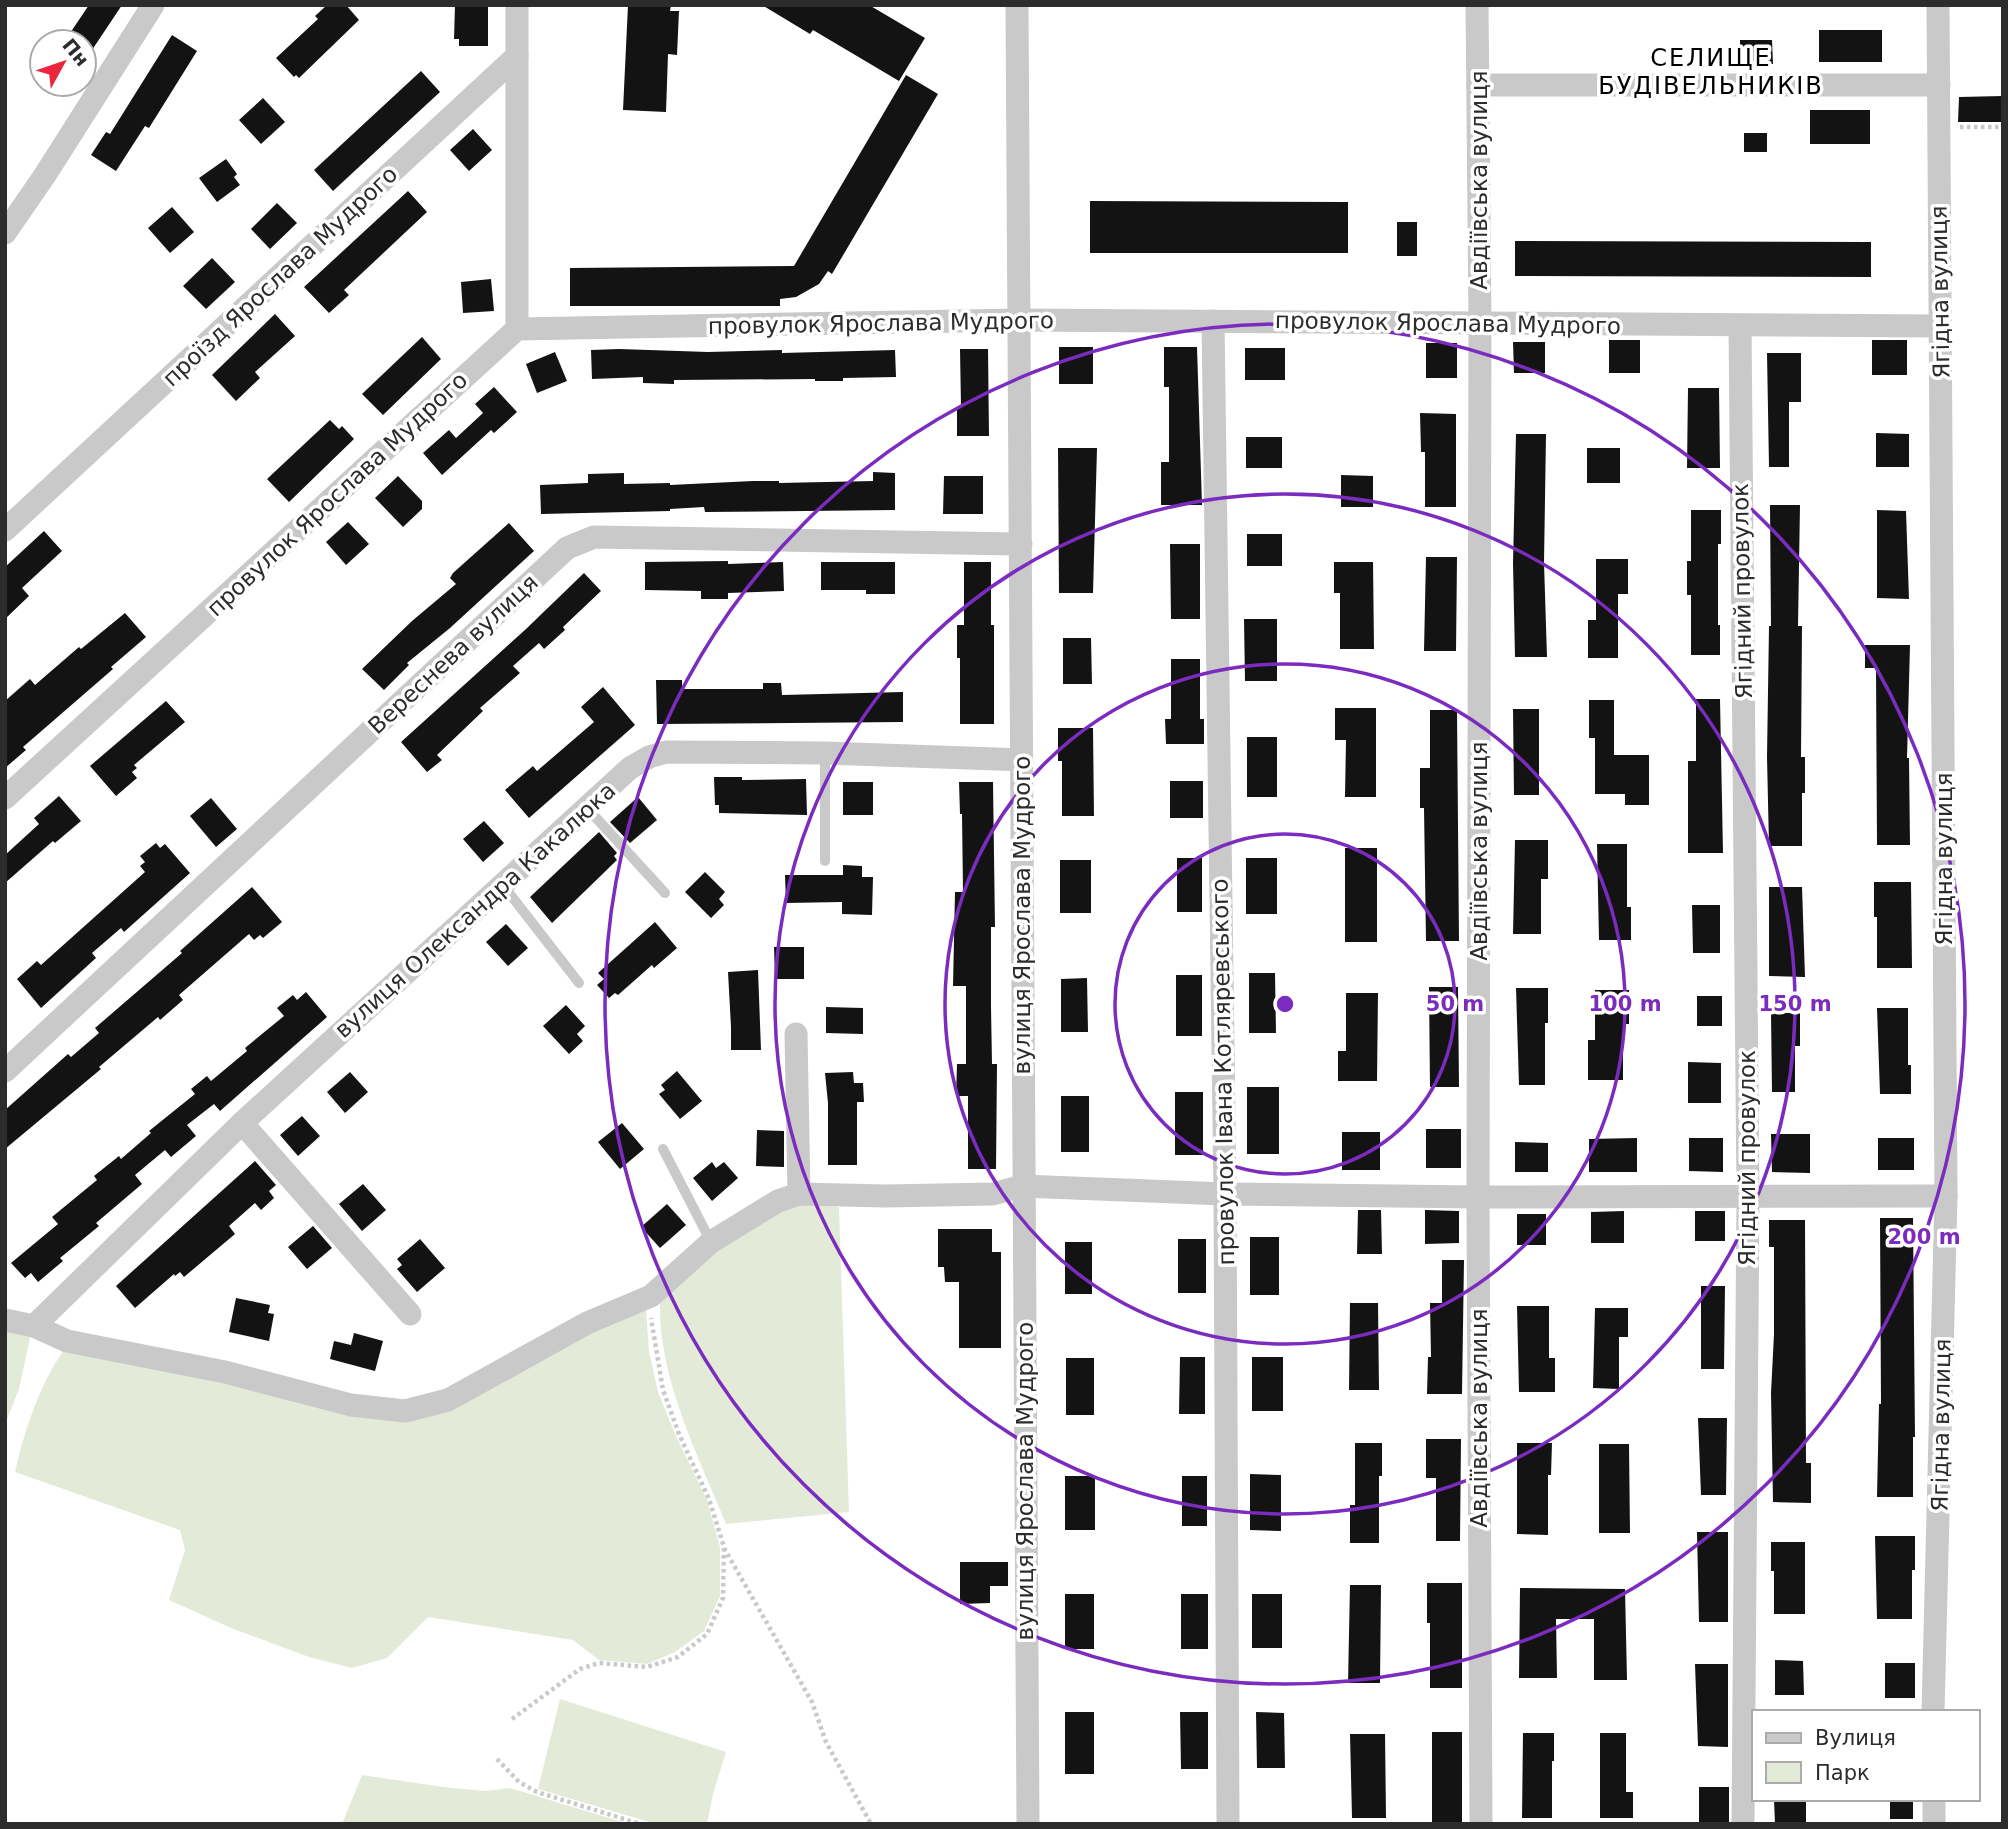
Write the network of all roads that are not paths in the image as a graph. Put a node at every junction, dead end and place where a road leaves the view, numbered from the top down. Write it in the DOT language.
graph roads {
  1 [pos="153,5"];
  2 [pos="517,5"];
  3 [pos="1017,5"];
  4 [pos="1477,5"];
  5 [pos="1938,5"];
  6 [pos="517,57"];
  7 [pos="1478,85"];
  8 [pos="1939,85"];
  9 [pos="5,233"];
  10 [pos="1020,320"];
  11 [pos="1213,320"];
  12 [pos="1480,323"];
  13 [pos="1740,325"];
  14 [pos="1940,327"];
  15 [pos="517,329"];
  16 [pos="5,530"];
  17 [pos="1021,544"];
  18 [pos="825,753"];
  19 [pos="1022,760"];
  20 [pos="5,798"];
  21 [pos="587,808"];
  22 [pos="825,861"];
  23 [pos="502,884"];
  24 [pos="665,894"];
  25 [pos="579,983"];
  26 [pos="796,1034"];
  27 [pos="5,1071"];
  28 [pos="242,1123"];
  29 [pos="663,1149"];
  30 [pos="1022,1186"];
  31 [pos="799,1194"];
  32 [pos="1225,1194"];
  33 [pos="1748,1196"];
  34 [pos="1946,1196"];
  35 [pos="1478,1197"];
  36 [pos="711,1242"];
  37 [pos="410,1314"];
  38 [pos="5,1320"];
  39 [pos="34,1326"];
  40 [pos="1933,1710"];
  41 [pos="1934,1801"];
  42 [pos="1028,1824"];
  43 [pos="1228,1824"];
  44 [pos="1481,1824"];
  45 [pos="1743,1824"];
  46 [pos="1934,1824"];
  1 -- 9 [label="street"];
  2 -- 6 [label="street"];
  3 -- 10 [label="street, вулиця Ярослава Мудрого"];
  4 -- 7 [label="street, Авдіївська вулиця"];
  5 -- 8 [label="street, Ягідна вулиця"];
  6 -- 15 [label="street"];
  6 -- 16 [label="street, проїзд Ярослава Мудрого"];
  7 -- 8 [label="street"];
  7 -- 12 [label="street, Авдіївська вулиця"];
  8 -- 14 [label="street, Ягідна вулиця"];
  10 -- 11 [label="street, провулок Ярослава Мудрого"];
  10 -- 15 [label="street, провулок Ярослава Мудрого"];
  10 -- 17 [label="street, вулиця Ярослава Мудрого"];
  11 -- 12 [label="street, провулок Ярослава Мудрого"];
  11 -- 32 [label="street, провулок Івана Котляревського"];
  12 -- 13 [label="street, провулок Ярослава Мудрого"];
  12 -- 35 [label="street, Авдіївська вулиця"];
  13 -- 14 [label="street, провулок Ярослава Мудрого"];
  13 -- 33 [label="street, Ягідний провулок"];
  14 -- 34 [label="street, Ягідна вулиця"];
  15 -- 20 [label="street, провулок Ярослава Мудрого"];
  17 -- 19 [label="street, вулиця Ярослава Мудрого"];
  17 -- 27 [label="street, Вереснева вулиця"];
  18 -- 19 [label="street, вулиця Олександра Какалюка"];
  18 -- 21 [label="street, вулиця Олександра Какалюка"];
  18 -- 22 [label="lane"];
  19 -- 30 [label="street, вулиця Ярослава Мудрого"];
  21 -- 23 [label="street, вулиця Олександра Какалюка"];
  21 -- 24 [label="lane"];
  23 -- 25 [label="lane"];
  23 -- 28 [label="street, вулиця Олександра Какалюка"];
  26 -- 31 [label="street"];
  28 -- 37 [label="street"];
  28 -- 39 [label="street, вулиця Олександра Какалюка"];
  29 -- 36 [label="lane"];
  30 -- 31 [label="street"];
  30 -- 32 [label="street"];
  30 -- 42 [label="street, вулиця Ярослава Мудрого"];
  31 -- 36 [label="street"];
  32 -- 35 [label="street"];
  32 -- 43 [label="street, провулок Івана Котляревського"];
  33 -- 34 [label="street"];
  33 -- 35 [label="street"];
  33 -- 45 [label="street, Ягідний провулок"];
  34 -- 40 [label="street, Ягідна вулиця"];
  35 -- 44 [label="street, Авдіївська вулиця"];
  36 -- 39 [label="street"];
  38 -- 39 [label="street"];
  41 -- 46 [label="street"];
}
